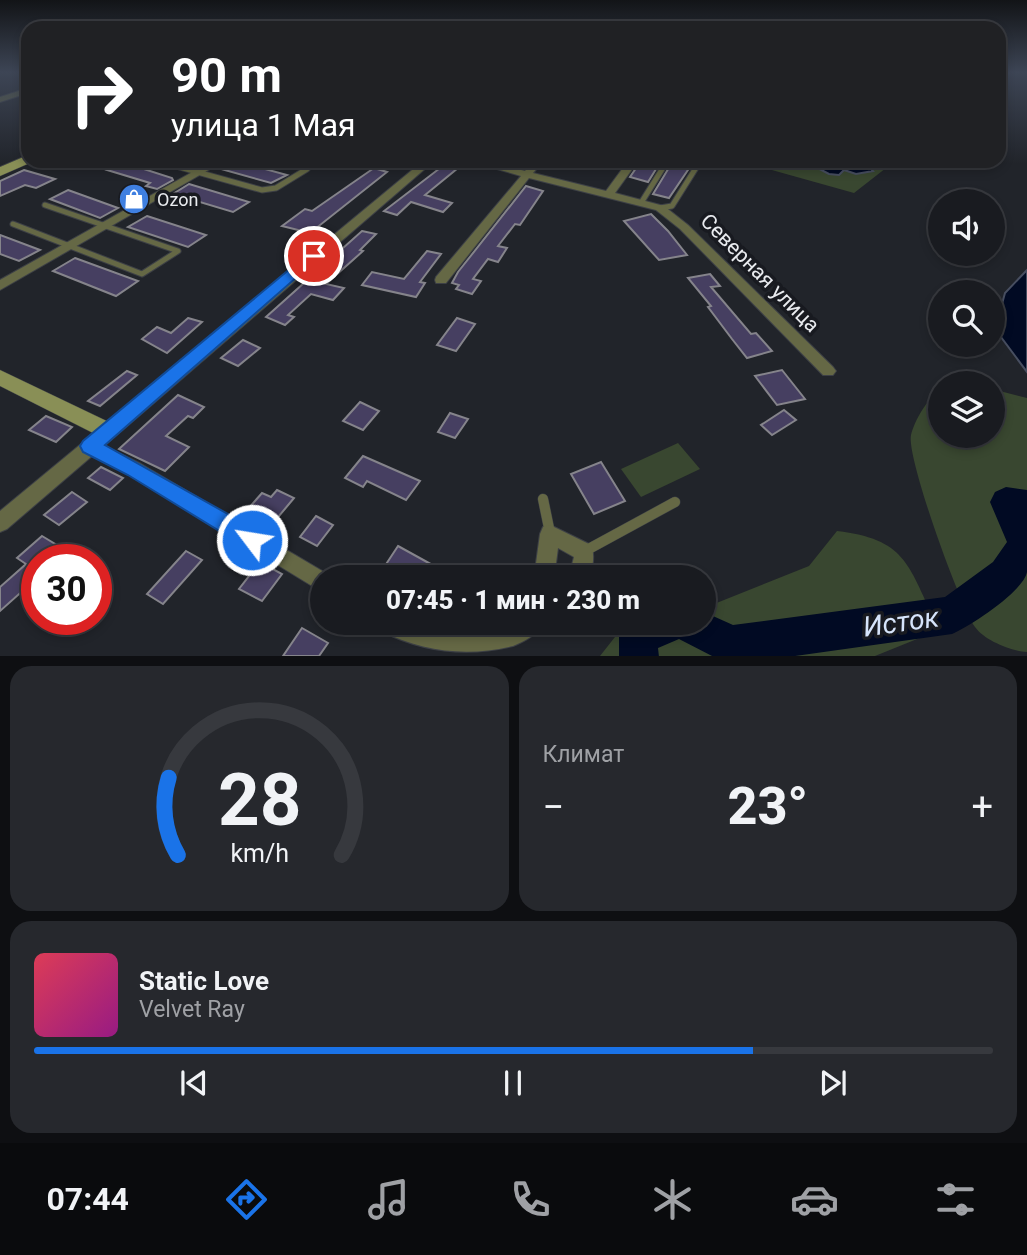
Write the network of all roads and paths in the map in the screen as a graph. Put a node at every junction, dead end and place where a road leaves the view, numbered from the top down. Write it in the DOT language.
graph roads {
  1 [pos="21,162"];
  2 [pos="180,168"];
  3 [pos="206,168"];
  4 [pos="304,168"];
  5 [pos="421,168"];
  6 [pos="503,168"];
  7 [pos="532,168"];
  8 [pos="628,168"];
  9 [pos="664,168"];
  10 [pos="696,168"];
  11 [pos="0,172"];
  12 [pos="197,173"];
  13 [pos="527,174"];
  14 [pos="610,194"];
  15 [pos="641,203"];
  16 [pos="45,205"];
  17 [pos="660,208"];
  18 [pos="13,224"];
  19 [pos="106,226"];
  20 [pos="71,246"];
  21 [pos="441,280"];
  22 [pos="0,286"];
  23 [pos="828,371"];
  24 [pos="3,381"];
  25 [pos="108,431"];
  26 [pos="90,446"];
  27 [pos="543,499"];
  28 [pos="675,502"];
  29 [pos="0,523"];
  30 [pos="550,534"];
  31 [pos="584,552"];
  32 [pos="546,565"];
  33 [pos="583,565"];
  34 [pos="310,575"];
  35 [pos="409,635"];
  36 [pos="522,635"];
  1 -- 11 [label="street"];
  2 -- 12 [label="lane"];
  3 -- 12 [label="street"];
  4 -- 12 [label="lane"];
  5 -- 25 [label="street"];
  6 -- 13 [label="street"];
  7 -- 13 [label="street"];
  8 -- 14 [label="street"];
  9 -- 15 [label="lane"];
  10 -- 17 [label="lane"];
  12 -- 19 [label="street"];
  13 -- 14 [label="street"];
  13 -- 21 [label="street"];
  14 -- 15 [label="street"];
  15 -- 17 [label="street"];
  16 -- 19 [label="lane"];
  17 -- 23 [label="street, Северная улица"];
  18 -- 20 [label="lane"];
  19 -- 20 [label="street"];
  19 -- 20 [label="lane"];
  20 -- 22 [label="street"];
  24 -- 25 [label="street"];
  25 -- 26 [label="street"];
  26 -- 29 [label="street"];
  26 -- 34 [label="street"];
  27 -- 30 [label="lane"];
  28 -- 31 [label="lane"];
  30 -- 31 [label="street"];
  30 -- 32 [label="street"];
  31 -- 33 [label="street"];
  35 -- 36 [label="street"];
}
